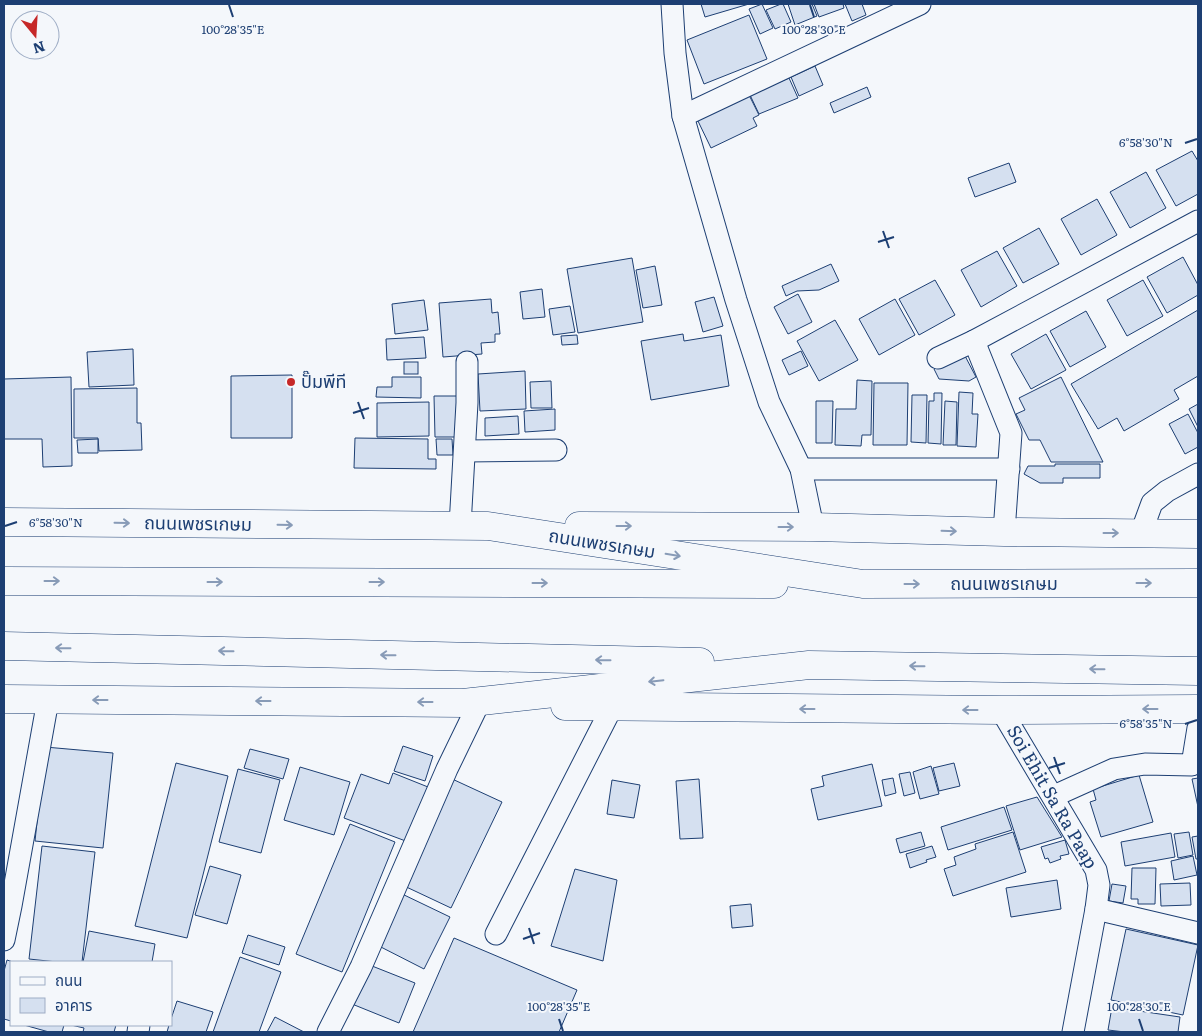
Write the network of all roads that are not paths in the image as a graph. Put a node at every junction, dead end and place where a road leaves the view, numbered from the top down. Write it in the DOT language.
graph roads {
  1 [pos="672,4"];
  2 [pos="920,4"];
  3 [pos="683,116"];
  4 [pos="1198,221"];
  5 [pos="974,341"];
  6 [pos="938,358"];
  7 [pos="467,362"];
  8 [pos="556,450"];
  9 [pos="465,451"];
  10 [pos="1008,468"];
  11 [pos="802,469"];
  12 [pos="1198,474"];
  13 [pos="4,522"];
  14 [pos="460,526"];
  15 [pos="488,526"];
  16 [pos="813,527"];
  17 [pos="1004,532"];
  18 [pos="1141,533"];
  19 [pos="1198,534"];
  20 [pos="4,580"];
  21 [pos="1198,583"];
  22 [pos="863,584"];
  23 [pos="4,646"];
  24 [pos="809,665"];
  25 [pos="1198,671"];
  26 [pos="4,699"];
  27 [pos="48,700"];
  28 [pos="471,703"];
  29 [pos="612,707"];
  30 [pos="1198,709"];
  31 [pos="1001,710"];
  32 [pos="1198,728"];
  33 [pos="1054,796"];
  34 [pos="1096,909"];
  35 [pos="1198,933"];
  36 [pos="496,934"];
  37 [pos="4,940"];
  38 [pos="328,1032"];
  39 [pos="1073,1032"];
  1 -- 3 [label="street"];
  2 -- 3 [label="street"];
  3 -- 11 [label="street"];
  4 -- 5 [label="street"];
  5 -- 6 [label="street"];
  5 -- 10 [label="street"];
  7 -- 9 [label="street"];
  8 -- 9 [label="street"];
  9 -- 14 [label="street"];
  10 -- 11 [label="street"];
  10 -- 17 [label="street"];
  11 -- 16 [label="street"];
  12 -- 18 [label="street"];
  13 -- 14 [label="highway, ถนนเพชรเกษม, one-way"];
  14 -- 15 [label="highway, ถนนเพชรเกษม"];
  15 -- 16 [label="highway, one-way"];
  15 -- 22 [label="highway, ถนนเพชรเกษม, one-way"];
  16 -- 17 [label="highway, one-way"];
  17 -- 18 [label="highway, one-way"];
  18 -- 19 [label="highway"];
  20 -- 22 [label="highway, one-way"];
  22 -- 21 [label="highway, ถนนเพชรเกษม, one-way"];
  24 -- 23 [label="highway, one-way"];
  25 -- 24 [label="highway, one-way"];
  24 -- 28 [label="highway, one-way"];
  26 -- 27 [label="highway"];
  28 -- 27 [label="highway, one-way"];
  27 -- 37 [label="street"];
  28 -- 29 [label="highway"];
  28 -- 38 [label="street"];
  31 -- 29 [label="highway, one-way"];
  29 -- 36 [label="street"];
  30 -- 31 [label="highway, one-way"];
  31 -- 33 [label="street, Soi Ehit Sa Ra Paap"];
  32 -- 33 [label="street"];
  33 -- 34 [label="street, Soi Ehit Sa Ra Paap"];
  34 -- 35 [label="street"];
  34 -- 39 [label="street, Soi Ehit Sa Ra Paap"];
}
